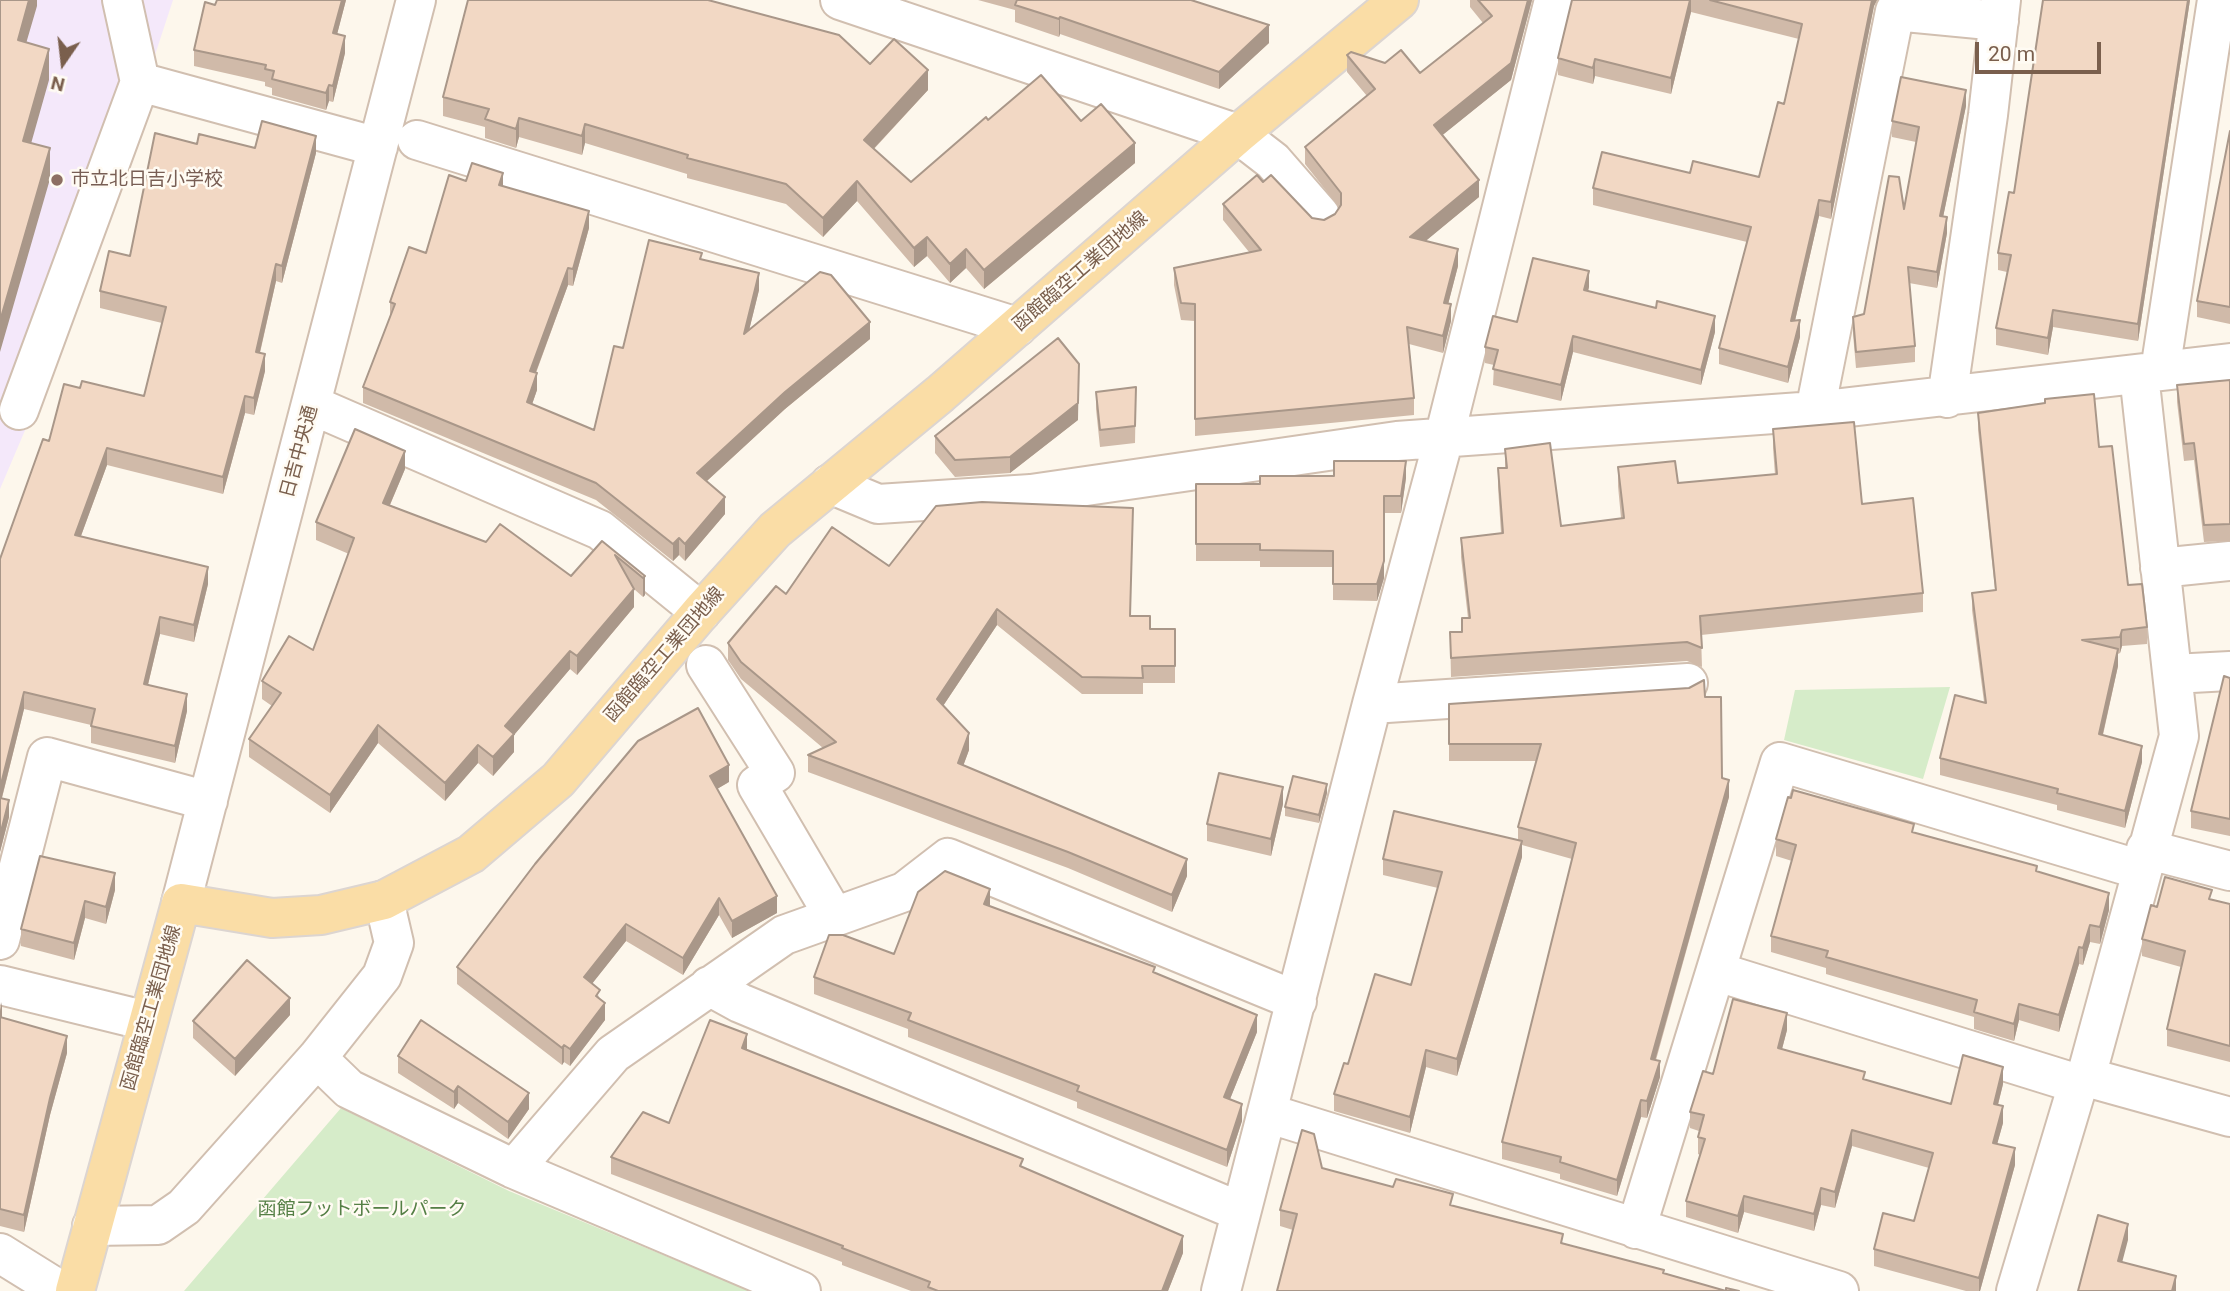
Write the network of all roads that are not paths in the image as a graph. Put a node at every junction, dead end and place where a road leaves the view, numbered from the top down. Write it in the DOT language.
graph roads {
  1 [pos="122,0"];
  2 [pos="416,0"];
  3 [pos="840,0"];
  4 [pos="1399,0"];
  5 [pos="1554,0"];
  6 [pos="2217,0"];
  7 [pos="2000,10"];
  8 [pos="140,82"];
  9 [pos="1238,134"];
  10 [pos="417,140"];
  11 [pos="378,148"];
  12 [pos="1320,215"];
  13 [pos="1017,327"];
  14 [pos="2230,363"];
  15 [pos="2150,373"];
  16 [pos="1947,398"];
  17 [pos="312,405"];
  18 [pos="19,410"];
  19 [pos="1815,411"];
  20 [pos="1444,438"];
  21 [pos="830,484"];
  22 [pos="2230,561"];
  23 [pos="2160,568"];
  24 [pos="701,612"];
  25 [pos="706,664"];
  26 [pos="2230,671"];
  27 [pos="2173,674"];
  28 [pos="1688,683"];
  29 [pos="1372,705"];
  30 [pos="208,801"];
  31 [pos="2144,859"];
  32 [pos="2230,871"];
  33 [pos="384,900"];
  34 [pos="181,903"];
  35 [pos="834,916"];
  36 [pos="0,940"];
  37 [pos="1718,972"];
  38 [pos="0,985"];
  39 [pos="709,986"];
  40 [pos="1297,1001"];
  41 [pos="147,1021"];
  42 [pos="317,1058"];
  43 [pos="2082,1080"];
  44 [pos="1267,1114"];
  45 [pos="2230,1117"];
  46 [pos="514,1169"];
  47 [pos="1241,1212"];
  48 [pos="92,1226"];
  49 [pos="1636,1229"];
  50 [pos="0,1253"];
  51 [pos="61,1291"];
  52 [pos="75,1291"];
  53 [pos="801,1291"];
  54 [pos="1221,1291"];
  55 [pos="1839,1291"];
  56 [pos="2016,1291"];
  1 -- 8 [label="street"];
  2 -- 11 [label="street, 日吉中央通"];
  3 -- 9 [label="street"];
  4 -- 9 [label="main road, 函館臨空工業団地線"];
  5 -- 20 [label="street"];
  6 -- 15 [label="street"];
  7 -- 16 [label="street"];
  7 -- 19 [label="street"];
  8 -- 11 [label="street"];
  8 -- 18 [label="street"];
  9 -- 12 [label="street"];
  9 -- 13 [label="main road, 函館臨空工業団地線"];
  10 -- 13 [label="street"];
  11 -- 17 [label="street, 日吉中央通"];
  13 -- 21 [label="main road, 函館臨空工業団地線"];
  14 -- 15 [label="street"];
  15 -- 16 [label="street"];
  15 -- 23 [label="street"];
  16 -- 19 [label="street"];
  17 -- 24 [label="street"];
  17 -- 30 [label="street, 日吉中央通"];
  19 -- 20 [label="street"];
  20 -- 21 [label="street"];
  20 -- 29 [label="street"];
  21 -- 24 [label="main road, 函館臨空工業団地線"];
  22 -- 23 [label="street"];
  23 -- 27 [label="street"];
  24 -- 33 [label="main road, 函館臨空工業団地線"];
  25 -- 35 [label="street"];
  26 -- 27 [label="street"];
  27 -- 31 [label="street"];
  28 -- 29 [label="street"];
  29 -- 40 [label="street"];
  30 -- 34 [label="street, 日吉中央通"];
  30 -- 36 [label="street"];
  31 -- 32 [label="street"];
  31 -- 37 [label="street"];
  31 -- 43 [label="street"];
  33 -- 34 [label="main road, 函館臨空工業団地線"];
  33 -- 42 [label="street"];
  34 -- 41 [label="main road, 函館臨空工業団地線"];
  35 -- 39 [label="street"];
  35 -- 40 [label="street"];
  37 -- 43 [label="street"];
  37 -- 49 [label="street"];
  38 -- 41 [label="street"];
  39 -- 46 [label="street"];
  39 -- 47 [label="street"];
  40 -- 44 [label="street"];
  41 -- 48 [label="main road, 函館臨空工業団地線"];
  42 -- 46 [label="street"];
  42 -- 48 [label="street"];
  43 -- 45 [label="street"];
  43 -- 56 [label="street"];
  44 -- 47 [label="street"];
  44 -- 49 [label="street"];
  46 -- 53 [label="street"];
  47 -- 54 [label="street"];
  48 -- 52 [label="main road, 函館臨空工業団地線"];
  49 -- 55 [label="street"];
  50 -- 51 [label="street"];
}
